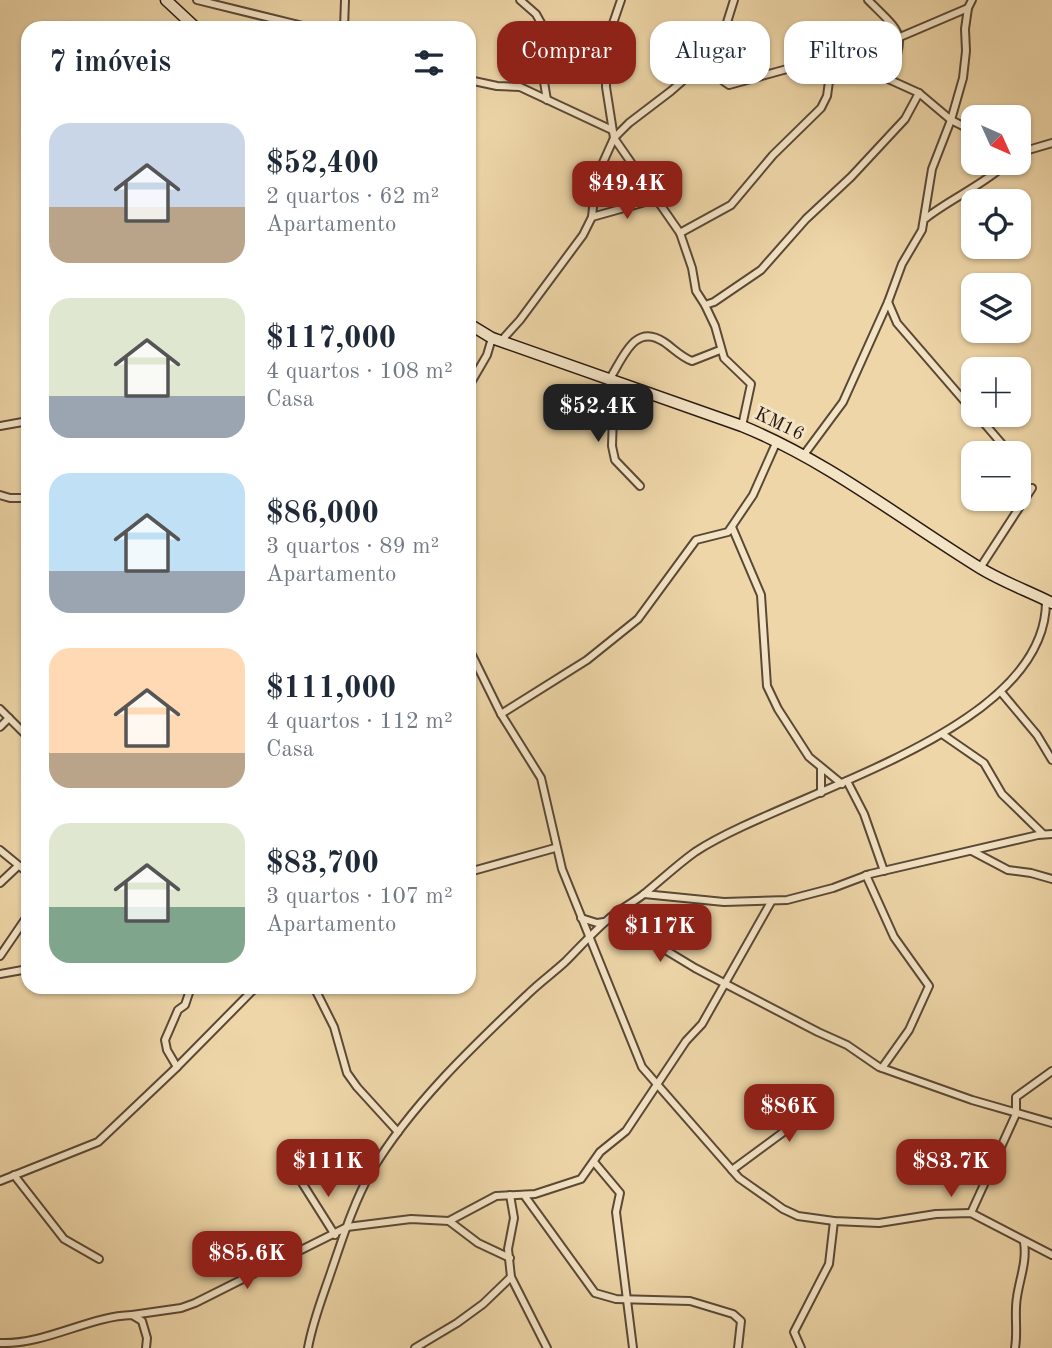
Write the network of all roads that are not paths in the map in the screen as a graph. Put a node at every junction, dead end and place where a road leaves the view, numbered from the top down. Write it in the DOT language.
graph roads {
  1 [pos="166,0"];
  2 [pos="197,0"];
  3 [pos="345,0"];
  4 [pos="520,0"];
  5 [pos="621,0"];
  6 [pos="734,0"];
  7 [pos="868,0"];
  8 [pos="972,0"];
  9 [pos="968,8"];
  10 [pos="188,21"];
  11 [pos="282,21"];
  12 [pos="344,21"];
  13 [pos="540,21"];
  14 [pos="614,21"];
  15 [pos="726,21"];
  16 [pos="888,21"];
  17 [pos="902,36"];
  18 [pos="476,82"];
  19 [pos="544,84"];
  20 [pos="606,84"];
  21 [pos="677,84"];
  22 [pos="829,84"];
  23 [pos="901,84"];
  24 [pos="919,93"];
  25 [pos="547,100"];
  26 [pos="951,120"];
  27 [pos="961,125"];
  28 [pos="612,130"];
  29 [pos="614,138"];
  30 [pos="1052,143"];
  31 [pos="1031,149"];
  32 [pos="993,175"];
  33 [pos="656,199"];
  34 [pos="592,217"];
  35 [pos="926,218"];
  36 [pos="680,233"];
  37 [pos="888,302"];
  38 [pos="705,305"];
  39 [pos="476,328"];
  40 [pos="496,340"];
  41 [pos="720,350"];
  42 [pos="476,374"];
  43 [pos="612,381"];
  44 [pos="961,397"];
  45 [pos="21,422"];
  46 [pos="0,426"];
  47 [pos="742,426"];
  48 [pos="987,427"];
  49 [pos="777,441"];
  50 [pos="999,441"];
  51 [pos="803,456"];
  52 [pos="640,486"];
  53 [pos="1032,488"];
  54 [pos="0,495"];
  55 [pos="21,498"];
  56 [pos="732,527"];
  57 [pos="981,568"];
  58 [pos="1049,601"];
  59 [pos="476,663"];
  60 [pos="1001,692"];
  61 [pos="0,709"];
  62 [pos="501,714"];
  63 [pos="9,718"];
  64 [pos="0,727"];
  65 [pos="21,730"];
  66 [pos="942,734"];
  67 [pos="1052,760"];
  68 [pos="821,768"];
  69 [pos="844,783"];
  70 [pos="821,793"];
  71 [pos="1052,834"];
  72 [pos="1044,835"];
  73 [pos="555,848"];
  74 [pos="0,850"];
  75 [pos="972,851"];
  76 [pos="18,866"];
  77 [pos="21,868"];
  78 [pos="476,870"];
  79 [pos="884,871"];
  80 [pos="866,875"];
  81 [pos="1052,879"];
  82 [pos="0,883"];
  83 [pos="644,894"];
  84 [pos="771,902"];
  85 [pos="581,918"];
  86 [pos="608,919"];
  87 [pos="21,925"];
  88 [pos="590,937"];
  89 [pos="0,956"];
  90 [pos="21,970"];
  91 [pos="0,974"];
  92 [pos="724,984"];
  93 [pos="189,994"];
  94 [pos="249,994"];
  95 [pos="318,994"];
  96 [pos="177,1067"];
  97 [pos="882,1068"];
  98 [pos="1052,1071"];
  99 [pos="656,1085"];
  100 [pos="814,1089"];
  101 [pos="1016,1114"];
  102 [pos="1052,1123"];
  103 [pos="398,1132"];
  104 [pos="594,1162"];
  105 [pos="732,1170"];
  106 [pos="14,1175"];
  107 [pos="299,1178"];
  108 [pos="0,1181"];
  109 [pos="510,1195"];
  110 [pos="524,1195"];
  111 [pos="971,1213"];
  112 [pos="449,1221"];
  113 [pos="834,1221"];
  114 [pos="347,1227"];
  115 [pos="335,1235"];
  116 [pos="1024,1242"];
  117 [pos="1052,1255"];
  118 [pos="510,1258"];
  119 [pos="99,1259"];
  120 [pos="511,1277"];
  121 [pos="627,1300"];
  122 [pos="132,1315"];
  123 [pos="0,1343"];
  124 [pos="146,1348"];
  125 [pos="308,1348"];
  126 [pos="415,1348"];
  127 [pos="547,1348"];
  128 [pos="633,1348"];
  129 [pos="738,1348"];
  130 [pos="801,1348"];
  131 [pos="1015,1348"];
  1 -- 10 [label="street"];
  2 -- 11 [label="street"];
  3 -- 12 [label="street"];
  4 -- 13 [label="street"];
  5 -- 14 [label="street"];
  6 -- 15 [label="street"];
  7 -- 16 [label="street"];
  8 -- 9 [label="street"];
  9 -- 17 [label="street"];
  9 -- 26 [label="street"];
  18 -- 25 [label="street"];
  19 -- 25 [label="street"];
  20 -- 28 [label="street"];
  21 -- 29 [label="street"];
  22 -- 36 [label="street"];
  23 -- 24 [label="street"];
  24 -- 26 [label="street"];
  24 -- 38 [label="street"];
  25 -- 28 [label="street"];
  26 -- 27 [label="street"];
  26 -- 35 [label="street"];
  28 -- 29 [label="street"];
  29 -- 33 [label="street"];
  29 -- 34 [label="street"];
  30 -- 31 [label="street"];
  32 -- 35 [label="street"];
  33 -- 34 [label="street"];
  33 -- 36 [label="street"];
  34 -- 40 [label="street"];
  35 -- 37 [label="street"];
  36 -- 38 [label="street"];
  37 -- 44 [label="street"];
  37 -- 51 [label="street"];
  38 -- 41 [label="street"];
  39 -- 40 [label="street, KM16"];
  40 -- 42 [label="street"];
  40 -- 43 [label="street, KM16"];
  41 -- 43 [label="street"];
  41 -- 47 [label="street"];
  43 -- 47 [label="street, KM16"];
  43 -- 52 [label="street"];
  45 -- 46 [label="street"];
  47 -- 49 [label="street, KM16"];
  48 -- 50 [label="street"];
  49 -- 51 [label="street, KM16"];
  49 -- 56 [label="street"];
  51 -- 57 [label="street, KM16"];
  53 -- 57 [label="street"];
  54 -- 55 [label="street"];
  56 -- 62 [label="street"];
  56 -- 68 [label="street"];
  57 -- 58 [label="street, KM16"];
  58 -- 60 [label="street"];
  59 -- 62 [label="street"];
  60 -- 66 [label="street"];
  60 -- 67 [label="street"];
  61 -- 63 [label="street"];
  62 -- 73 [label="street"];
  63 -- 64 [label="street"];
  63 -- 65 [label="street"];
  66 -- 69 [label="street"];
  66 -- 72 [label="street"];
  68 -- 69 [label="street"];
  68 -- 70 [label="street"];
  69 -- 70 [label="street"];
  69 -- 79 [label="street"];
  70 -- 83 [label="street"];
  71 -- 72 [label="street"];
  72 -- 75 [label="street"];
  73 -- 78 [label="street"];
  73 -- 85 [label="street"];
  74 -- 76 [label="street"];
  75 -- 79 [label="street"];
  75 -- 81 [label="street"];
  76 -- 77 [label="street"];
  76 -- 82 [label="street"];
  79 -- 80 [label="street"];
  80 -- 84 [label="street"];
  80 -- 97 [label="street"];
  83 -- 84 [label="street"];
  83 -- 86 [label="street"];
  84 -- 92 [label="street"];
  85 -- 86 [label="street"];
  85 -- 88 [label="street"];
  86 -- 88 [label="street"];
  86 -- 92 [label="street"];
  87 -- 89 [label="street"];
  88 -- 99 [label="street"];
  88 -- 103 [label="street"];
  90 -- 91 [label="street"];
  92 -- 97 [label="street"];
  92 -- 99 [label="street"];
  93 -- 96 [label="street"];
  94 -- 96 [label="street"];
  95 -- 103 [label="street"];
  96 -- 106 [label="street"];
  97 -- 101 [label="street"];
  98 -- 101 [label="street"];
  99 -- 104 [label="street"];
  99 -- 105 [label="street"];
  100 -- 105 [label="street"];
  101 -- 102 [label="street"];
  101 -- 111 [label="street"];
  103 -- 114 [label="street"];
  104 -- 110 [label="street"];
  104 -- 121 [label="street"];
  105 -- 113 [label="street"];
  106 -- 108 [label="street"];
  106 -- 119 [label="street"];
  107 -- 115 [label="street"];
  109 -- 110 [label="street"];
  109 -- 112 [label="street"];
  109 -- 118 [label="street"];
  110 -- 121 [label="street"];
  111 -- 113 [label="street"];
  111 -- 116 [label="street"];
  112 -- 114 [label="street"];
  112 -- 118 [label="street"];
  113 -- 130 [label="street"];
  114 -- 115 [label="street"];
  114 -- 125 [label="street"];
  115 -- 122 [label="street"];
  116 -- 117 [label="street"];
  116 -- 131 [label="street"];
  118 -- 120 [label="street"];
  120 -- 126 [label="street"];
  120 -- 127 [label="street"];
  121 -- 128 [label="street"];
  121 -- 129 [label="street"];
  122 -- 123 [label="street"];
  122 -- 124 [label="street"];
}
